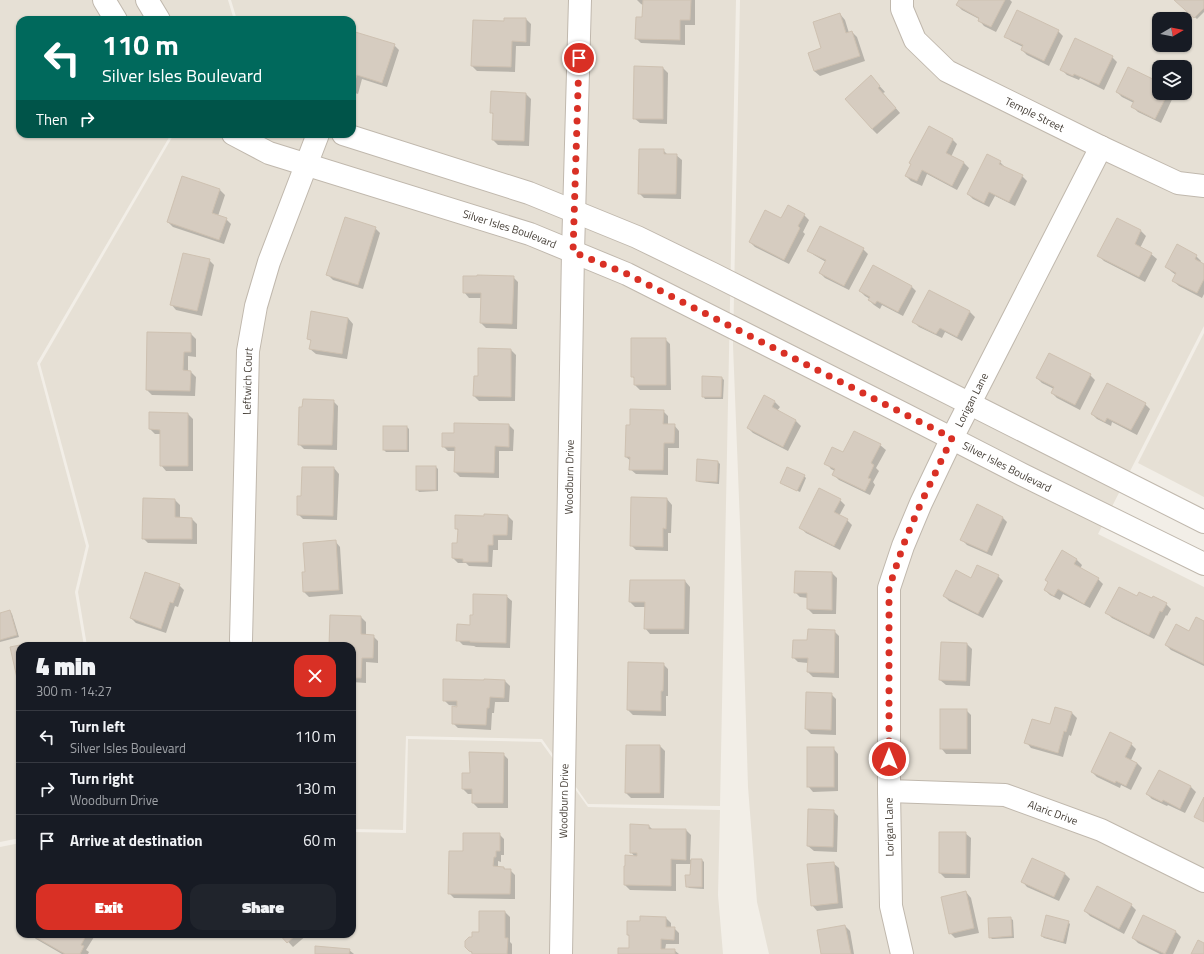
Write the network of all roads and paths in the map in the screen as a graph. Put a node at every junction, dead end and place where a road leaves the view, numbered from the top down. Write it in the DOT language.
graph roads {
  1 [pos="104,0"];
  2 [pos="147,0"];
  3 [pos="580,0"];
  4 [pos="902,0"];
  5 [pos="114,16"];
  6 [pos="157,16"];
  7 [pos="241,138"];
  8 [pos="317,138"];
  9 [pos="356,138"];
  10 [pos="1101,147"];
  11 [pos="307,164"];
  12 [pos="1204,186"];
  13 [pos="574,212"];
  14 [pos="573,252"];
  15 [pos="971,403"];
  16 [pos="952,438"];
  17 [pos="1204,522"];
  18 [pos="1204,564"];
  19 [pos="241,640"];
  20 [pos="889,790"];
  21 [pos="1204,882"];
  22 [pos="561,954"];
  23 [pos="902,954"];
  1 -- 5 [label="street"];
  2 -- 6 [label="street"];
  3 -- 13 [label="street, Woodburn Drive"];
  4 -- 10 [label="street, Temple Street"];
  7 -- 11 [label="street, Silver Isles Boulevard"];
  8 -- 11 [label="street, Leftwich Court"];
  9 -- 13 [label="street"];
  10 -- 12 [label="street, Temple Street"];
  10 -- 15 [label="street, Lorigan Lane"];
  11 -- 14 [label="street, Silver Isles Boulevard"];
  11 -- 19 [label="street, Leftwich Court"];
  13 -- 14 [label="street, Woodburn Drive"];
  13 -- 15 [label="street"];
  14 -- 16 [label="street, Silver Isles Boulevard"];
  14 -- 22 [label="street, Woodburn Drive"];
  15 -- 16 [label="street, Lorigan Lane"];
  15 -- 17 [label="street"];
  16 -- 18 [label="street, Silver Isles Boulevard"];
  16 -- 20 [label="street, Lorigan Lane"];
  20 -- 21 [label="street, Alaric Drive"];
  20 -- 23 [label="street, Lorigan Lane"];
}
